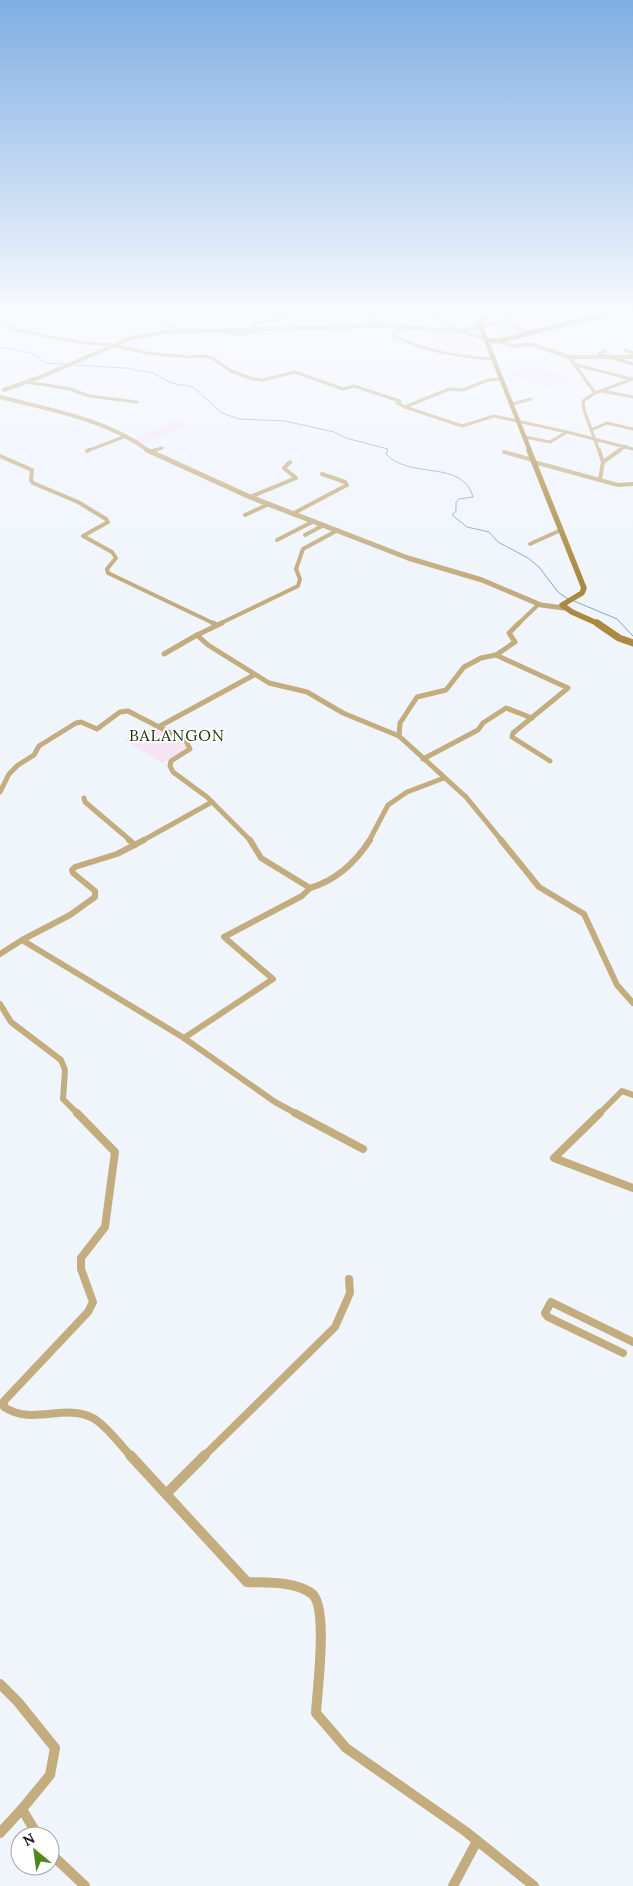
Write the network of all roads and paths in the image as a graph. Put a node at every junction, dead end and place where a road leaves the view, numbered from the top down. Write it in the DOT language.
graph roads {
  1 [pos="16,401"];
  2 [pos="129,401"];
  3 [pos="400,401"];
  4 [pos="420,401"];
  5 [pos="511,401"];
  6 [pos="523,401"];
  7 [pos="583,401"];
  8 [pos="137,402"];
  9 [pos="512,404"];
  10 [pos="405,407"];
  11 [pos="519,422"];
  12 [pos="591,430"];
  13 [pos="633,430"];
  14 [pos="567,432"];
  15 [pos="126,436"];
  16 [pos="525,437"];
  17 [pos="596,439"];
  18 [pos="626,446"];
  19 [pos="162,448"];
  20 [pos="633,449"];
  21 [pos="87,451"];
  22 [pos="150,452"];
  23 [pos="504,452"];
  24 [pos="0,456"];
  25 [pos="534,461"];
  26 [pos="290,462"];
  27 [pos="603,462"];
  28 [pos="322,474"];
  29 [pos="600,479"];
  30 [pos="633,484"];
  31 [pos="250,497"];
  32 [pos="269,504"];
  33 [pos="294,513"];
  34 [pos="245,516"];
  35 [pos="314,521"];
  36 [pos="324,525"];
  37 [pos="338,530"];
  38 [pos="561,530"];
  39 [pos="305,535"];
  40 [pos="276,540"];
  41 [pos="530,544"];
  42 [pos="574,597"];
  43 [pos="539,604"];
  44 [pos="565,605"];
  45 [pos="216,624"];
  46 [pos="197,635"];
  47 [pos="633,643"];
  48 [pos="164,654"];
  49 [pos="496,654"];
  50 [pos="254,675"];
  51 [pos="532,718"];
  52 [pos="160,726"];
  53 [pos="399,736"];
  54 [pos="423,759"];
  55 [pos="550,761"];
  56 [pos="444,778"];
  57 [pos="0,792"];
  58 [pos="84,798"];
  59 [pos="212,802"];
  60 [pos="135,844"];
  61 [pos="310,888"];
  62 [pos="22,940"];
  63 [pos="0,954"];
  64 [pos="633,1003"];
  65 [pos="0,1004"];
  66 [pos="184,1038"];
  67 [pos="633,1095"];
  68 [pos="363,1150"];
  69 [pos="633,1188"];
  70 [pos="349,1279"];
  71 [pos="633,1342"];
  72 [pos="623,1353"];
  73 [pos="166,1493"];
  74 [pos="0,1684"];
  75 [pos="22,1809"];
  76 [pos="32,1826"];
  77 [pos="0,1833"];
  78 [pos="477,1841"];
  79 [pos="60,1862"];
  80 [pos="85,1886"];
  81 [pos="452,1886"];
  82 [pos="534,1886"];
  1 -- 15 [label="street"];
  2 -- 8 [label="street"];
  3 -- 10 [label="street"];
  4 -- 10 [label="street"];
  5 -- 9 [label="main road"];
  6 -- 9 [label="street"];
  7 -- 12 [label="street"];
  9 -- 11 [label="main road"];
  10 -- 11 [label="street"];
  11 -- 14 [label="street"];
  11 -- 16 [label="main road"];
  12 -- 13 [label="street"];
  12 -- 17 [label="street"];
  14 -- 16 [label="street"];
  14 -- 17 [label="street"];
  15 -- 21 [label="street"];
  15 -- 22 [label="street"];
  16 -- 25 [label="main road"];
  17 -- 18 [label="street"];
  17 -- 27 [label="street"];
  18 -- 20 [label="street"];
  18 -- 27 [label="street"];
  19 -- 22 [label="street"];
  22 -- 31 [label="street"];
  23 -- 25 [label="street"];
  24 -- 45 [label="street"];
  25 -- 29 [label="street"];
  25 -- 38 [label="main road"];
  26 -- 31 [label="street"];
  27 -- 29 [label="street"];
  28 -- 33 [label="street"];
  29 -- 30 [label="street"];
  31 -- 32 [label="street"];
  32 -- 33 [label="street"];
  32 -- 34 [label="street"];
  33 -- 35 [label="street"];
  35 -- 36 [label="street"];
  35 -- 40 [label="street"];
  36 -- 37 [label="street"];
  36 -- 39 [label="street"];
  37 -- 43 [label="street"];
  37 -- 45 [label="street"];
  38 -- 41 [label="street"];
  38 -- 42 [label="main road"];
  42 -- 44 [label="main road"];
  43 -- 44 [label="street"];
  43 -- 49 [label="street"];
  44 -- 47 [label="main road"];
  45 -- 46 [label="street"];
  46 -- 48 [label="street"];
  46 -- 50 [label="street"];
  49 -- 51 [label="street"];
  49 -- 53 [label="street"];
  50 -- 52 [label="street"];
  50 -- 53 [label="street"];
  51 -- 54 [label="street"];
  51 -- 55 [label="street"];
  52 -- 57 [label="street"];
  52 -- 59 [label="street"];
  53 -- 54 [label="street"];
  54 -- 56 [label="street"];
  56 -- 61 [label="street"];
  56 -- 64 [label="street"];
  58 -- 60 [label="street"];
  59 -- 60 [label="street"];
  59 -- 61 [label="street"];
  60 -- 62 [label="street"];
  61 -- 66 [label="street"];
  62 -- 63 [label="street"];
  62 -- 66 [label="street"];
  65 -- 73 [label="street"];
  66 -- 68 [label="street"];
  67 -- 69 [label="street"];
  70 -- 73 [label="street"];
  71 -- 72 [label="street"];
  73 -- 78 [label="street"];
  74 -- 75 [label="street"];
  75 -- 76 [label="street"];
  75 -- 77 [label="street"];
  78 -- 81 [label="street"];
  78 -- 82 [label="street"];
  79 -- 80 [label="street"];
}
